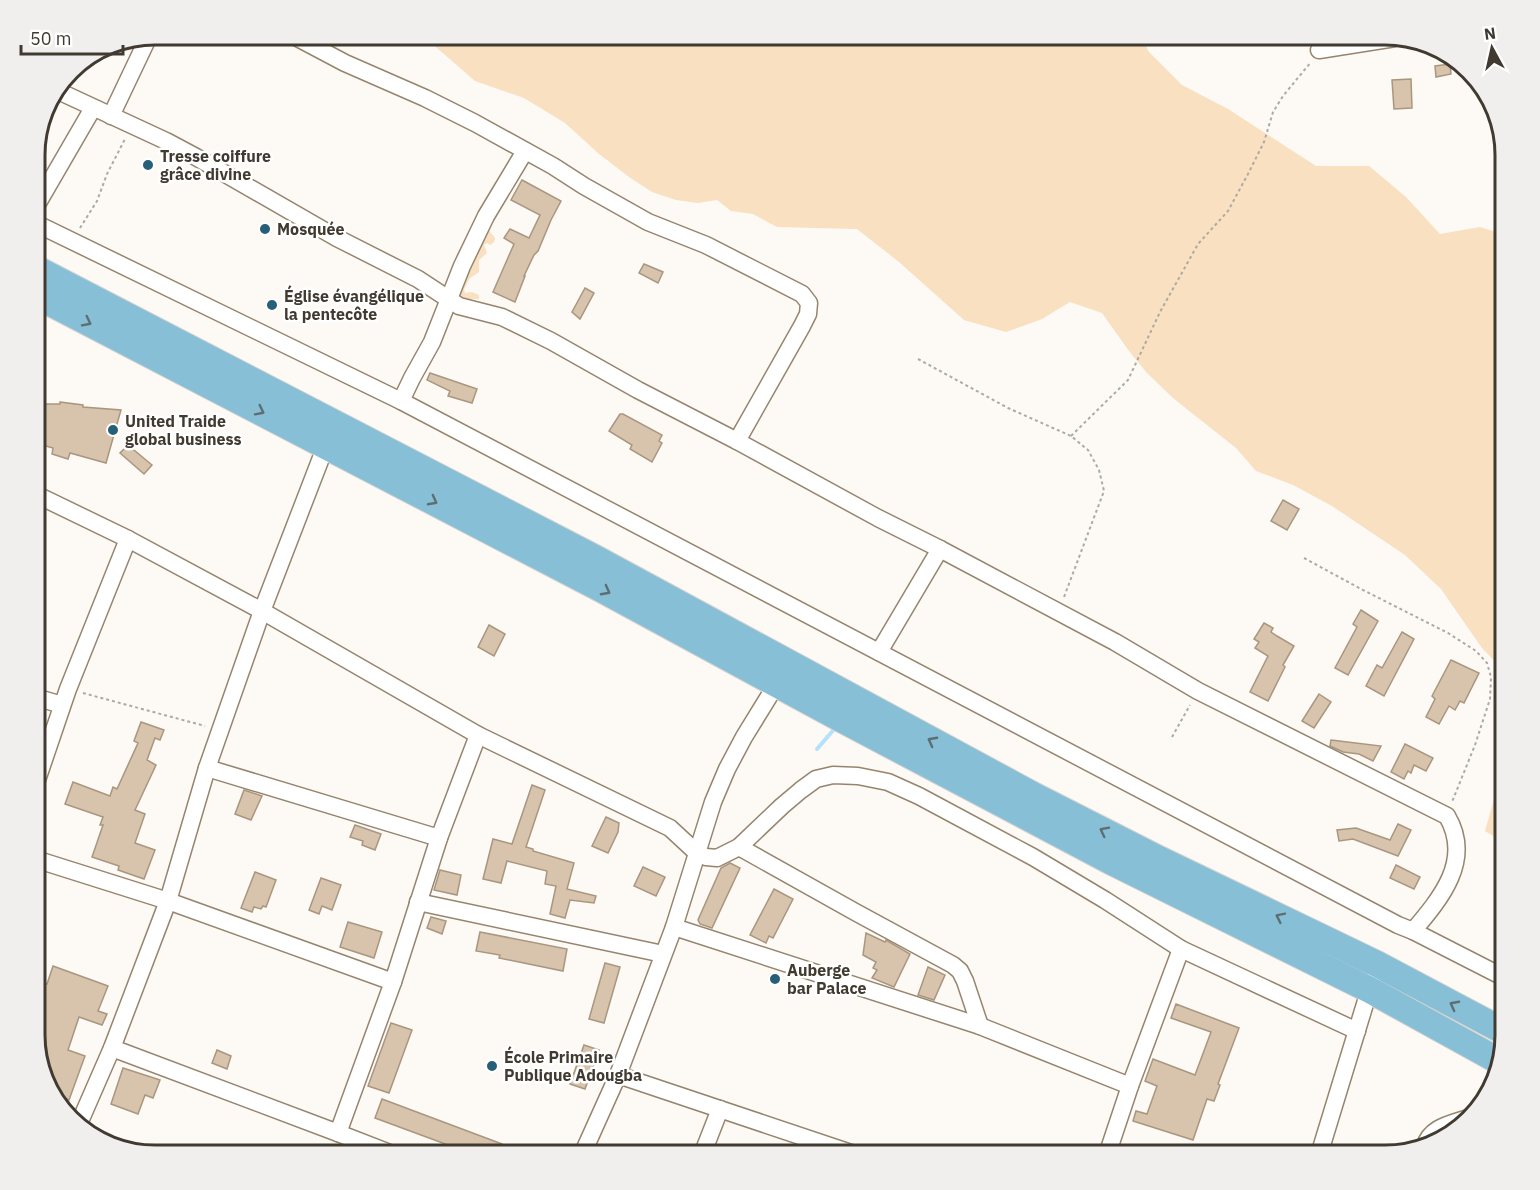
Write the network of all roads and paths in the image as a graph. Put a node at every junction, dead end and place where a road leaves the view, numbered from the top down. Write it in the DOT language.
graph roads {
  1 [pos="312,45"];
  2 [pos="1351,45"];
  3 [pos="144,46"];
  4 [pos="1319,50"];
  5 [pos="64,94"];
  6 [pos="93,108"];
  7 [pos="111,116"];
  8 [pos="131,126"];
  9 [pos="525,151"];
  10 [pos="45,191"];
  11 [pos="45,228"];
  12 [pos="72,241"];
  13 [pos="45,273"];
  14 [pos="45,300"];
  15 [pos="449,301"];
  16 [pos="918,359"];
  17 [pos="401,401"];
  18 [pos="1071,436"];
  19 [pos="737,441"];
  20 [pos="326,445"];
  21 [pos="45,499"];
  22 [pos="128,539"];
  23 [pos="940,549"];
  24 [pos="1304,558"];
  25 [pos="262,611"];
  26 [pos="1056,612"];
  27 [pos="879,652"];
  28 [pos="776,685"];
  29 [pos="1198,691"];
  30 [pos="45,697"];
  31 [pos="65,697"];
  32 [pos="220,730"];
  33 [pos="478,735"];
  34 [pos="1172,736"];
  35 [pos="45,756"];
  36 [pos="207,768"];
  37 [pos="1447,816"];
  38 [pos="439,838"];
  39 [pos="739,847"];
  40 [pos="697,853"];
  41 [pos="45,863"];
  42 [pos="168,901"];
  43 [pos="418,902"];
  44 [pos="674,927"];
  45 [pos="1413,931"];
  46 [pos="1181,950"];
  47 [pos="663,954"];
  48 [pos="1377,964"];
  49 [pos="1495,972"];
  50 [pos="393,982"];
  51 [pos="1370,990"];
  52 [pos="980,1026"];
  53 [pos="1495,1026"];
  54 [pos="1357,1031"];
  55 [pos="112,1047"];
  56 [pos="1493,1058"];
  57 [pos="618,1075"];
  58 [pos="1130,1086"];
  59 [pos="720,1109"];
  60 [pos="82,1117"];
  61 [pos="1446,1126"];
  62 [pos="339,1133"];
  63 [pos="1430,1135"];
  64 [pos="370,1145"];
  65 [pos="586,1145"];
  66 [pos="706,1145"];
  67 [pos="827,1145"];
  68 [pos="1110,1145"];
  69 [pos="1322,1145"];
  1 -- 9 [label="street"];
  2 -- 4 [label="street"];
  3 -- 7 [label="street"];
  4 -- 18 [label="path"];
  5 -- 6 [label="street"];
  6 -- 7 [label="street"];
  6 -- 10 [label="street"];
  7 -- 8 [label="street"];
  8 -- 12 [label="path"];
  8 -- 15 [label="street"];
  9 -- 15 [label="street"];
  9 -- 19 [label="street"];
  11 -- 12 [label="street"];
  12 -- 17 [label="street"];
  48 -- 13 [label="main road, one-way"];
  14 -- 20 [label="main road, one-way"];
  15 -- 17 [label="street"];
  15 -- 19 [label="street"];
  16 -- 18 [label="path"];
  17 -- 27 [label="street"];
  18 -- 26 [label="path"];
  19 -- 23 [label="street"];
  20 -- 25 [label="street"];
  20 -- 28 [label="main road, one-way"];
  21 -- 22 [label="street"];
  22 -- 25 [label="street"];
  22 -- 31 [label="street"];
  23 -- 26 [label="street"];
  23 -- 27 [label="street"];
  24 -- 37 [label="path"];
  25 -- 32 [label="street"];
  25 -- 33 [label="street"];
  26 -- 29 [label="street"];
  27 -- 45 [label="street"];
  28 -- 40 [label="street"];
  28 -- 51 [label="main road"];
  29 -- 34 [label="path"];
  29 -- 37 [label="street"];
  30 -- 31 [label="street"];
  31 -- 32 [label="path"];
  31 -- 35 [label="street"];
  32 -- 36 [label="street"];
  33 -- 38 [label="street"];
  33 -- 40 [label="street"];
  36 -- 38 [label="street"];
  36 -- 42 [label="street"];
  37 -- 45 [label="street"];
  38 -- 43 [label="street"];
  39 -- 40 [label="street"];
  39 -- 46 [label="street"];
  39 -- 52 [label="street"];
  40 -- 44 [label="street"];
  41 -- 42 [label="street"];
  42 -- 50 [label="street"];
  42 -- 55 [label="street"];
  43 -- 47 [label="street"];
  43 -- 50 [label="street"];
  44 -- 47 [label="street"];
  44 -- 52 [label="street"];
  45 -- 49 [label="street"];
  46 -- 54 [label="street"];
  46 -- 58 [label="street"];
  47 -- 57 [label="street"];
  48 -- 51 [label="street"];
  53 -- 48 [label="main road, one-way"];
  50 -- 62 [label="street"];
  51 -- 54 [label="street"];
  51 -- 56 [label="main road"];
  52 -- 58 [label="street"];
  54 -- 69 [label="street"];
  55 -- 60 [label="street"];
  55 -- 62 [label="street"];
  57 -- 59 [label="street"];
  57 -- 65 [label="street"];
  58 -- 68 [label="street"];
  59 -- 66 [label="street"];
  59 -- 67 [label="street"];
  61 -- 63 [label="street"];
  62 -- 64 [label="street"];
}
